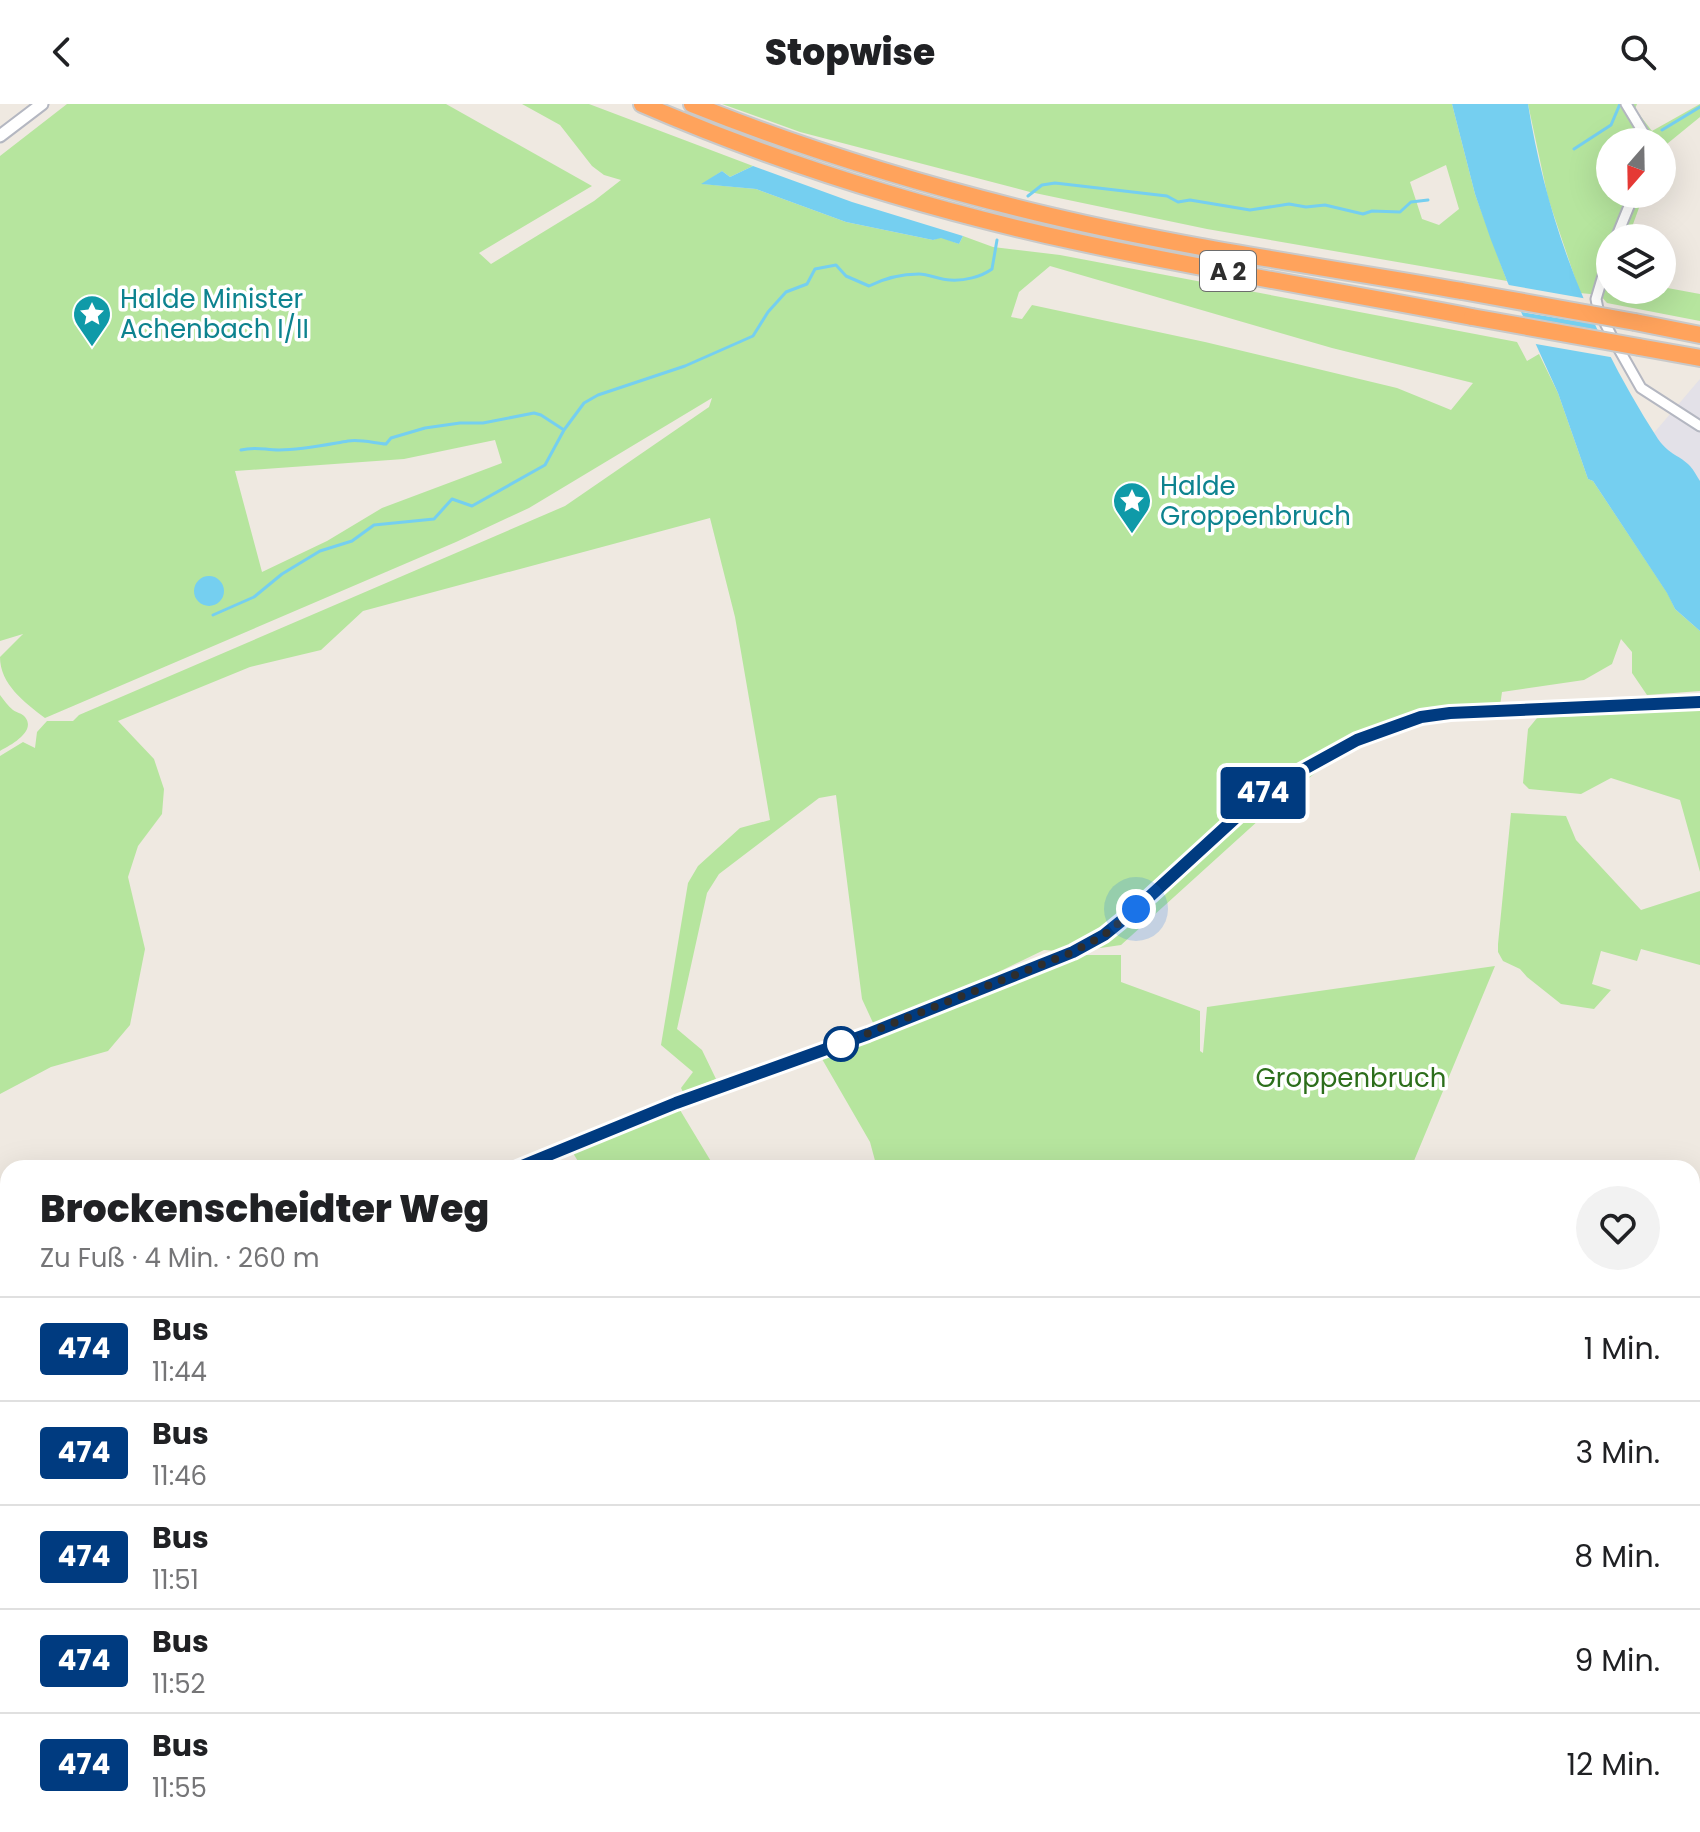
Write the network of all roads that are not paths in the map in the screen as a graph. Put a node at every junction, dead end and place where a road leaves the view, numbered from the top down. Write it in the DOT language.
graph roads {
  1 [pos="42,104"];
  2 [pos="642,104"];
  3 [pos="692,104"];
  4 [pos="1628,107"];
  5 [pos="1641,128"];
  6 [pos="0,136"];
  7 [pos="1597,304"];
  8 [pos="1700,335"];
  9 [pos="1700,358"];
  10 [pos="1700,426"];
  11 [pos="1700,702"];
  12 [pos="537,1160"];
  1 -- 6 [label="street"];
  2 -- 9 [label="highway, A 2, bridge"];
  3 -- 8 [label="highway, A 2, bridge"];
  4 -- 5 [label="street"];
  7 -- 10 [label="street"];
  11 -- 12 [label="main road"];
}
